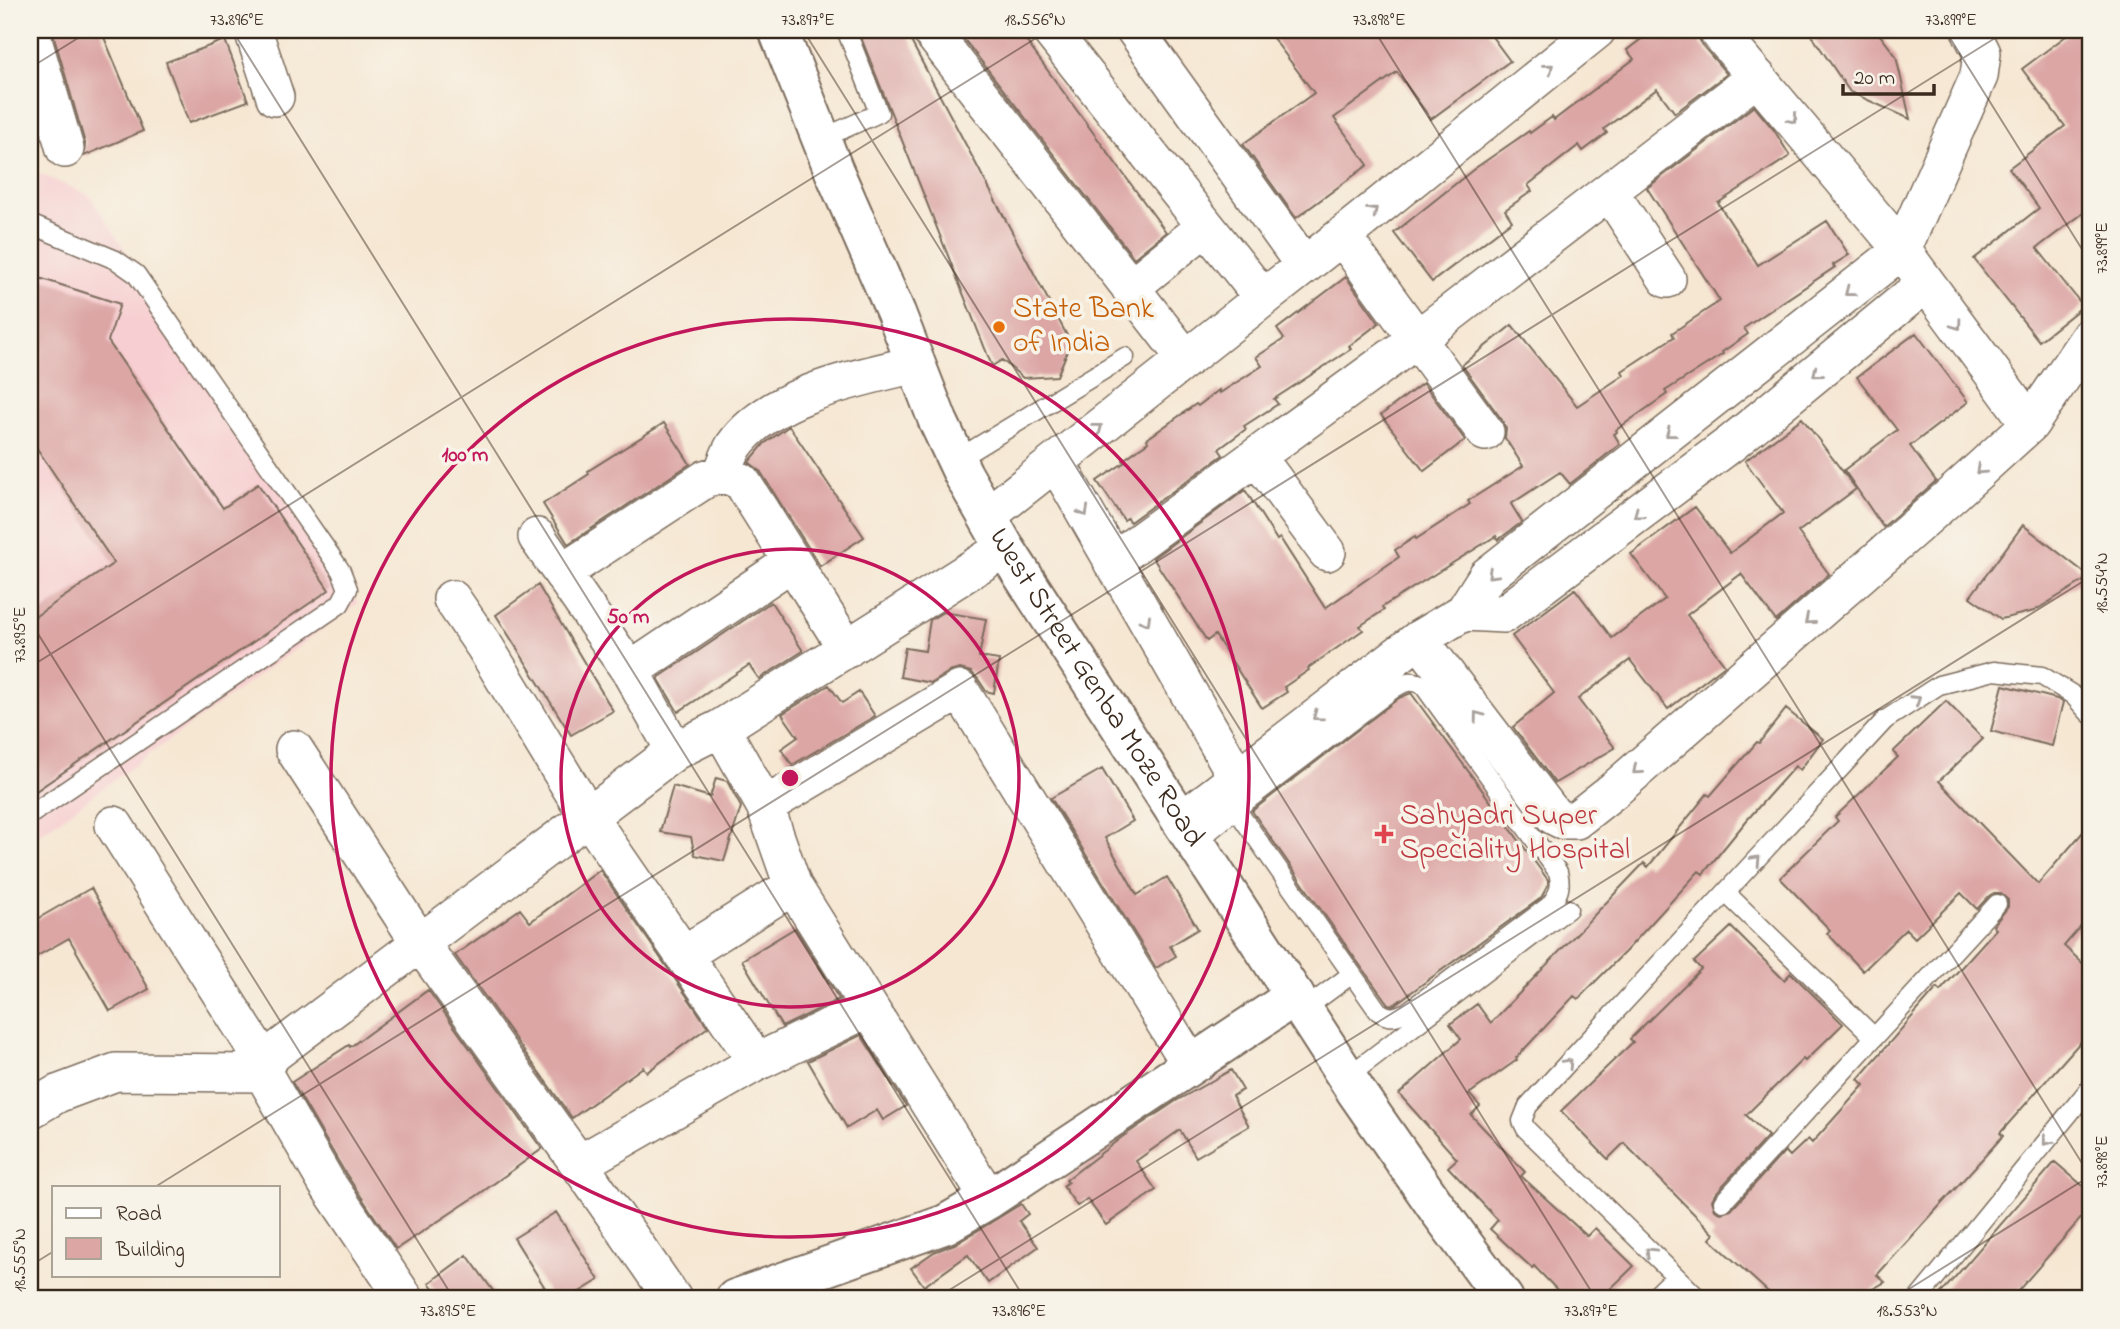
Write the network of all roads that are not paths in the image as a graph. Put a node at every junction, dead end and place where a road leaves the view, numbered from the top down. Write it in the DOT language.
graph roads {
  1 [pos="30,30"];
  2 [pos="253,30"];
  3 [pos="846,30"];
  4 [pos="930,30"];
  5 [pos="1050,30"];
  6 [pos="1135,30"];
  7 [pos="1597,30"];
  8 [pos="1717,30"];
  9 [pos="1970,30"];
  10 [pos="784,35"];
  11 [pos="1757,77"];
  12 [pos="275,97"];
  13 [pos="821,139"];
  14 [pos="65,149"];
  15 [pos="1609,191"];
  16 [pos="30,224"];
  17 [pos="1205,227"];
  18 [pos="1342,236"];
  19 [pos="1902,250"];
  20 [pos="1304,265"];
  21 [pos="1667,279"];
  22 [pos="1926,283"];
  23 [pos="1130,288"];
  24 [pos="1263,298"];
  25 [pos="2090,336"];
  26 [pos="1417,339"];
  27 [pos="1125,357"];
  28 [pos="1186,359"];
  29 [pos="916,364"];
  30 [pos="2030,424"];
  31 [pos="1485,432"];
  32 [pos="1257,457"];
  33 [pos="956,460"];
  34 [pos="1056,462"];
  35 [pos="721,476"];
  36 [pos="996,532"];
  37 [pos="537,537"];
  38 [pos="1327,552"];
  39 [pos="792,562"];
  40 [pos="1112,562"];
  41 [pos="562,573"];
  42 [pos="452,599"];
  43 [pos="1464,612"];
  44 [pos="1419,639"];
  45 [pos="847,649"];
  46 [pos="629,671"];
  47 [pos="2090,714"];
  48 [pos="720,728"];
  49 [pos="294,748"];
  50 [pos="675,751"];
  51 [pos="765,806"];
  52 [pos="1215,814"];
  53 [pos="30,815"];
  54 [pos="588,816"];
  55 [pos="114,825"];
  56 [pos="793,886"];
  57 [pos="1726,893"];
  58 [pos="1997,904"];
  59 [pos="1568,909"];
  60 [pos="420,943"];
  61 [pos="683,955"];
  62 [pos="1352,974"];
  63 [pos="1299,1003"];
  64 [pos="869,1008"];
  65 [pos="1874,1037"];
  66 [pos="757,1062"];
  67 [pos="1191,1065"];
  68 [pos="264,1068"];
  69 [pos="1347,1077"];
  70 [pos="2090,1088"];
  71 [pos="30,1110"];
  72 [pos="579,1164"];
  73 [pos="989,1199"];
  74 [pos="1723,1202"];
  75 [pos="1675,1277"];
  76 [pos="405,1299"];
  77 [pos="673,1299"];
  78 [pos="735,1299"];
  79 [pos="1504,1299"];
  80 [pos="1652,1299"];
  81 [pos="1699,1299"];
  82 [pos="1918,1299"];
  1 -- 14 [label="street"];
  2 -- 12 [label="street"];
  3 -- 13 [label="lane"];
  4 -- 23 [label="street"];
  5 -- 17 [label="street"];
  6 -- 20 [label="street"];
  18 -- 7 [label="street, one-way"];
  8 -- 11 [label="street"];
  9 -- 19 [label="street"];
  10 -- 13 [label="street, West Street Genba Moze Road"];
  11 -- 15 [label="street"];
  11 -- 19 [label="street, one-way"];
  13 -- 29 [label="street, West Street Genba Moze Road"];
  15 -- 21 [label="street"];
  15 -- 26 [label="street"];
  16 -- 53 [label="lane"];
  17 -- 23 [label="street"];
  17 -- 24 [label="street"];
  18 -- 20 [label="street"];
  18 -- 26 [label="street"];
  19 -- 22 [label="street"];
  19 -- 43 [label="street, one-way"];
  20 -- 24 [label="street"];
  22 -- 30 [label="street, one-way"];
  22 -- 43 [label="street, one-way"];
  23 -- 28 [label="street"];
  24 -- 28 [label="street"];
  25 -- 30 [label="street"];
  26 -- 31 [label="street"];
  26 -- 32 [label="street"];
  27 -- 33 [label="lane"];
  34 -- 28 [label="street, one-way"];
  29 -- 33 [label="street, West Street Genba Moze Road"];
  29 -- 35 [label="street"];
  30 -- 44 [label="street, one-way"];
  32 -- 38 [label="street"];
  32 -- 40 [label="street"];
  33 -- 36 [label="street, West Street Genba Moze Road"];
  34 -- 36 [label="street"];
  34 -- 40 [label="street, one-way"];
  35 -- 39 [label="street"];
  35 -- 41 [label="street"];
  36 -- 45 [label="street"];
  36 -- 52 [label="street, West Street Genba Moze Road"];
  37 -- 41 [label="street"];
  39 -- 45 [label="street"];
  39 -- 46 [label="street"];
  40 -- 52 [label="street, one-way"];
  41 -- 46 [label="street"];
  42 -- 54 [label="street"];
  43 -- 44 [label="street"];
  44 -- 52 [label="street, one-way"];
  45 -- 48 [label="street"];
  46 -- 50 [label="street"];
  57 -- 47 [label="lane, one-way"];
  48 -- 50 [label="street"];
  48 -- 51 [label="street"];
  49 -- 60 [label="street"];
  50 -- 54 [label="street"];
  51 -- 56 [label="street"];
  51 -- 67 [label="street"];
  52 -- 62 [label="lane"];
  52 -- 62 [label="lane"];
  52 -- 63 [label="street, West Street Genba Moze Road"];
  54 -- 60 [label="street"];
  54 -- 61 [label="street"];
  55 -- 68 [label="street"];
  56 -- 61 [label="street"];
  56 -- 64 [label="street"];
  57 -- 65 [label="lane"];
  75 -- 57 [label="lane, one-way"];
  58 -- 65 [label="lane"];
  59 -- 69 [label="lane"];
  60 -- 68 [label="street"];
  60 -- 72 [label="street"];
  61 -- 66 [label="street"];
  62 -- 63 [label="lane"];
  63 -- 67 [label="street"];
  63 -- 69 [label="street, West Street Genba Moze Road"];
  64 -- 66 [label="street"];
  64 -- 73 [label="street"];
  65 -- 74 [label="lane"];
  66 -- 72 [label="street"];
  67 -- 73 [label="street"];
  68 -- 71 [label="street"];
  68 -- 76 [label="street"];
  69 -- 79 [label="street, West Street Genba Moze Road"];
  70 -- 82 [label="lane, one-way"];
  72 -- 77 [label="street"];
  73 -- 78 [label="street"];
  75 -- 80 [label="lane"];
  75 -- 81 [label="lane"];
}
